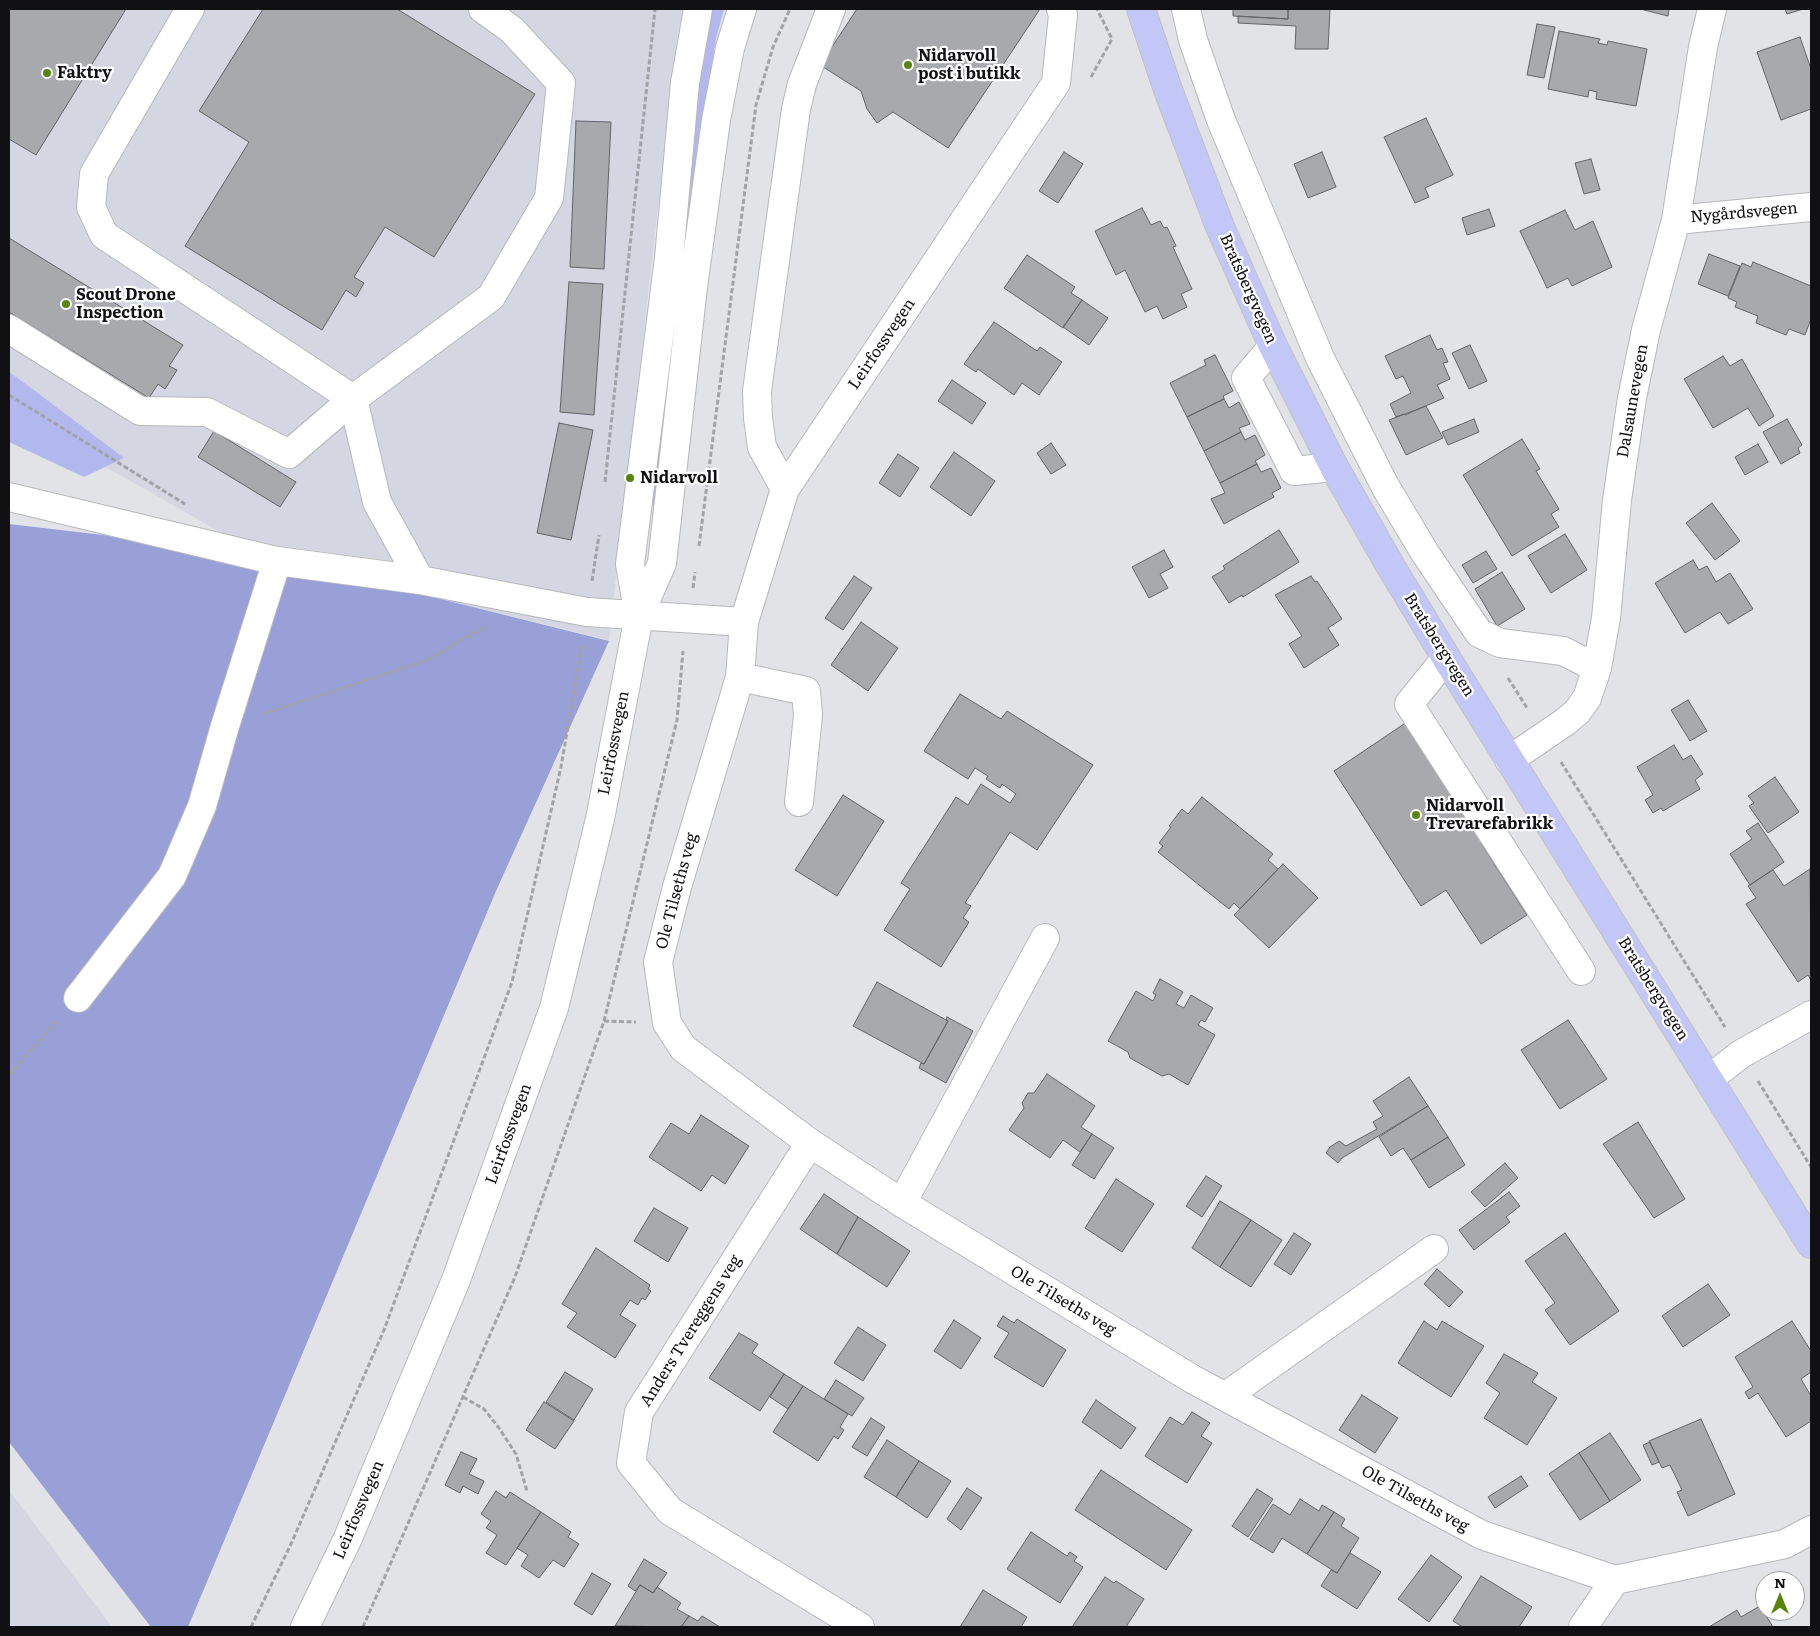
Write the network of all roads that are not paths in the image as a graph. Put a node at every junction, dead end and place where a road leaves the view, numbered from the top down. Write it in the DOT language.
graph roads {
  1 [pos="190,9"];
  2 [pos="483,9"];
  3 [pos="698,9"];
  4 [pos="742,9"];
  5 [pos="831,9"];
  6 [pos="1061,9"];
  7 [pos="1141,9"];
  8 [pos="1186,9"];
  9 [pos="1712,9"];
  10 [pos="1811,207"];
  11 [pos="1676,220"];
  12 [pos="9,329"];
  13 [pos="1273,346"];
  14 [pos="353,399"];
  15 [pos="1334,467"];
  16 [pos="785,489"];
  17 [pos="9,497"];
  18 [pos="277,561"];
  19 [pos="420,580"];
  20 [pos="639,616"];
  21 [pos="744,622"];
  22 [pos="1446,658"];
  23 [pos="1597,668"];
  24 [pos="740,677"];
  25 [pos="1509,760"];
  26 [pos="799,802"];
  27 [pos="1045,938"];
  28 [pos="1581,971"];
  29 [pos="78,998"];
  30 [pos="1811,1016"];
  31 [pos="1709,1079"];
  32 [pos="810,1143"];
  33 [pos="902,1203"];
  34 [pos="1811,1244"];
  35 [pos="1434,1250"];
  36 [pos="1226,1396"];
  37 [pos="1811,1530"];
  38 [pos="1615,1580"];
  39 [pos="305,1627"];
  40 [pos="860,1627"];
  41 [pos="1583,1627"];
  1 -- 14 [label="street"];
  2 -- 14 [label="street"];
  3 -- 20 [label="street, Leirfossvegen"];
  4 -- 20 [label="street, Leirfossvegen"];
  5 -- 16 [label="street"];
  6 -- 16 [label="street, Leirfossvegen"];
  7 -- 13 [label="main road, Bratsbergvegen"];
  8 -- 23 [label="street"];
  9 -- 11 [label="street, Dalsaunevegen"];
  10 -- 11 [label="street, Nygårdsvegen"];
  11 -- 23 [label="street, Dalsaunevegen"];
  12 -- 14 [label="street"];
  13 -- 15 [label="main road, Bratsbergvegen"];
  13 -- 15 [label="street"];
  14 -- 19 [label="street"];
  15 -- 22 [label="main road, Bratsbergvegen"];
  16 -- 21 [label="street, Leirfossvegen"];
  17 -- 18 [label="street"];
  18 -- 19 [label="street"];
  18 -- 29 [label="street"];
  19 -- 20 [label="street"];
  20 -- 21 [label="street"];
  20 -- 39 [label="street, Leirfossvegen"];
  21 -- 24 [label="street, Ole Tilseths veg"];
  22 -- 25 [label="main road, Bratsbergvegen"];
  22 -- 28 [label="street"];
  23 -- 25 [label="street, Dalsaunevegen"];
  24 -- 26 [label="street"];
  24 -- 32 [label="street, Ole Tilseths veg"];
  25 -- 31 [label="main road, Bratsbergvegen"];
  27 -- 33 [label="street"];
  30 -- 31 [label="street"];
  31 -- 34 [label="main road, Bratsbergvegen"];
  32 -- 33 [label="street, Ole Tilseths veg"];
  32 -- 40 [label="street, Anders Tvereggens veg"];
  33 -- 36 [label="street, Ole Tilseths veg"];
  35 -- 36 [label="street"];
  36 -- 38 [label="street, Ole Tilseths veg"];
  37 -- 38 [label="street"];
  38 -- 41 [label="street"];
}
